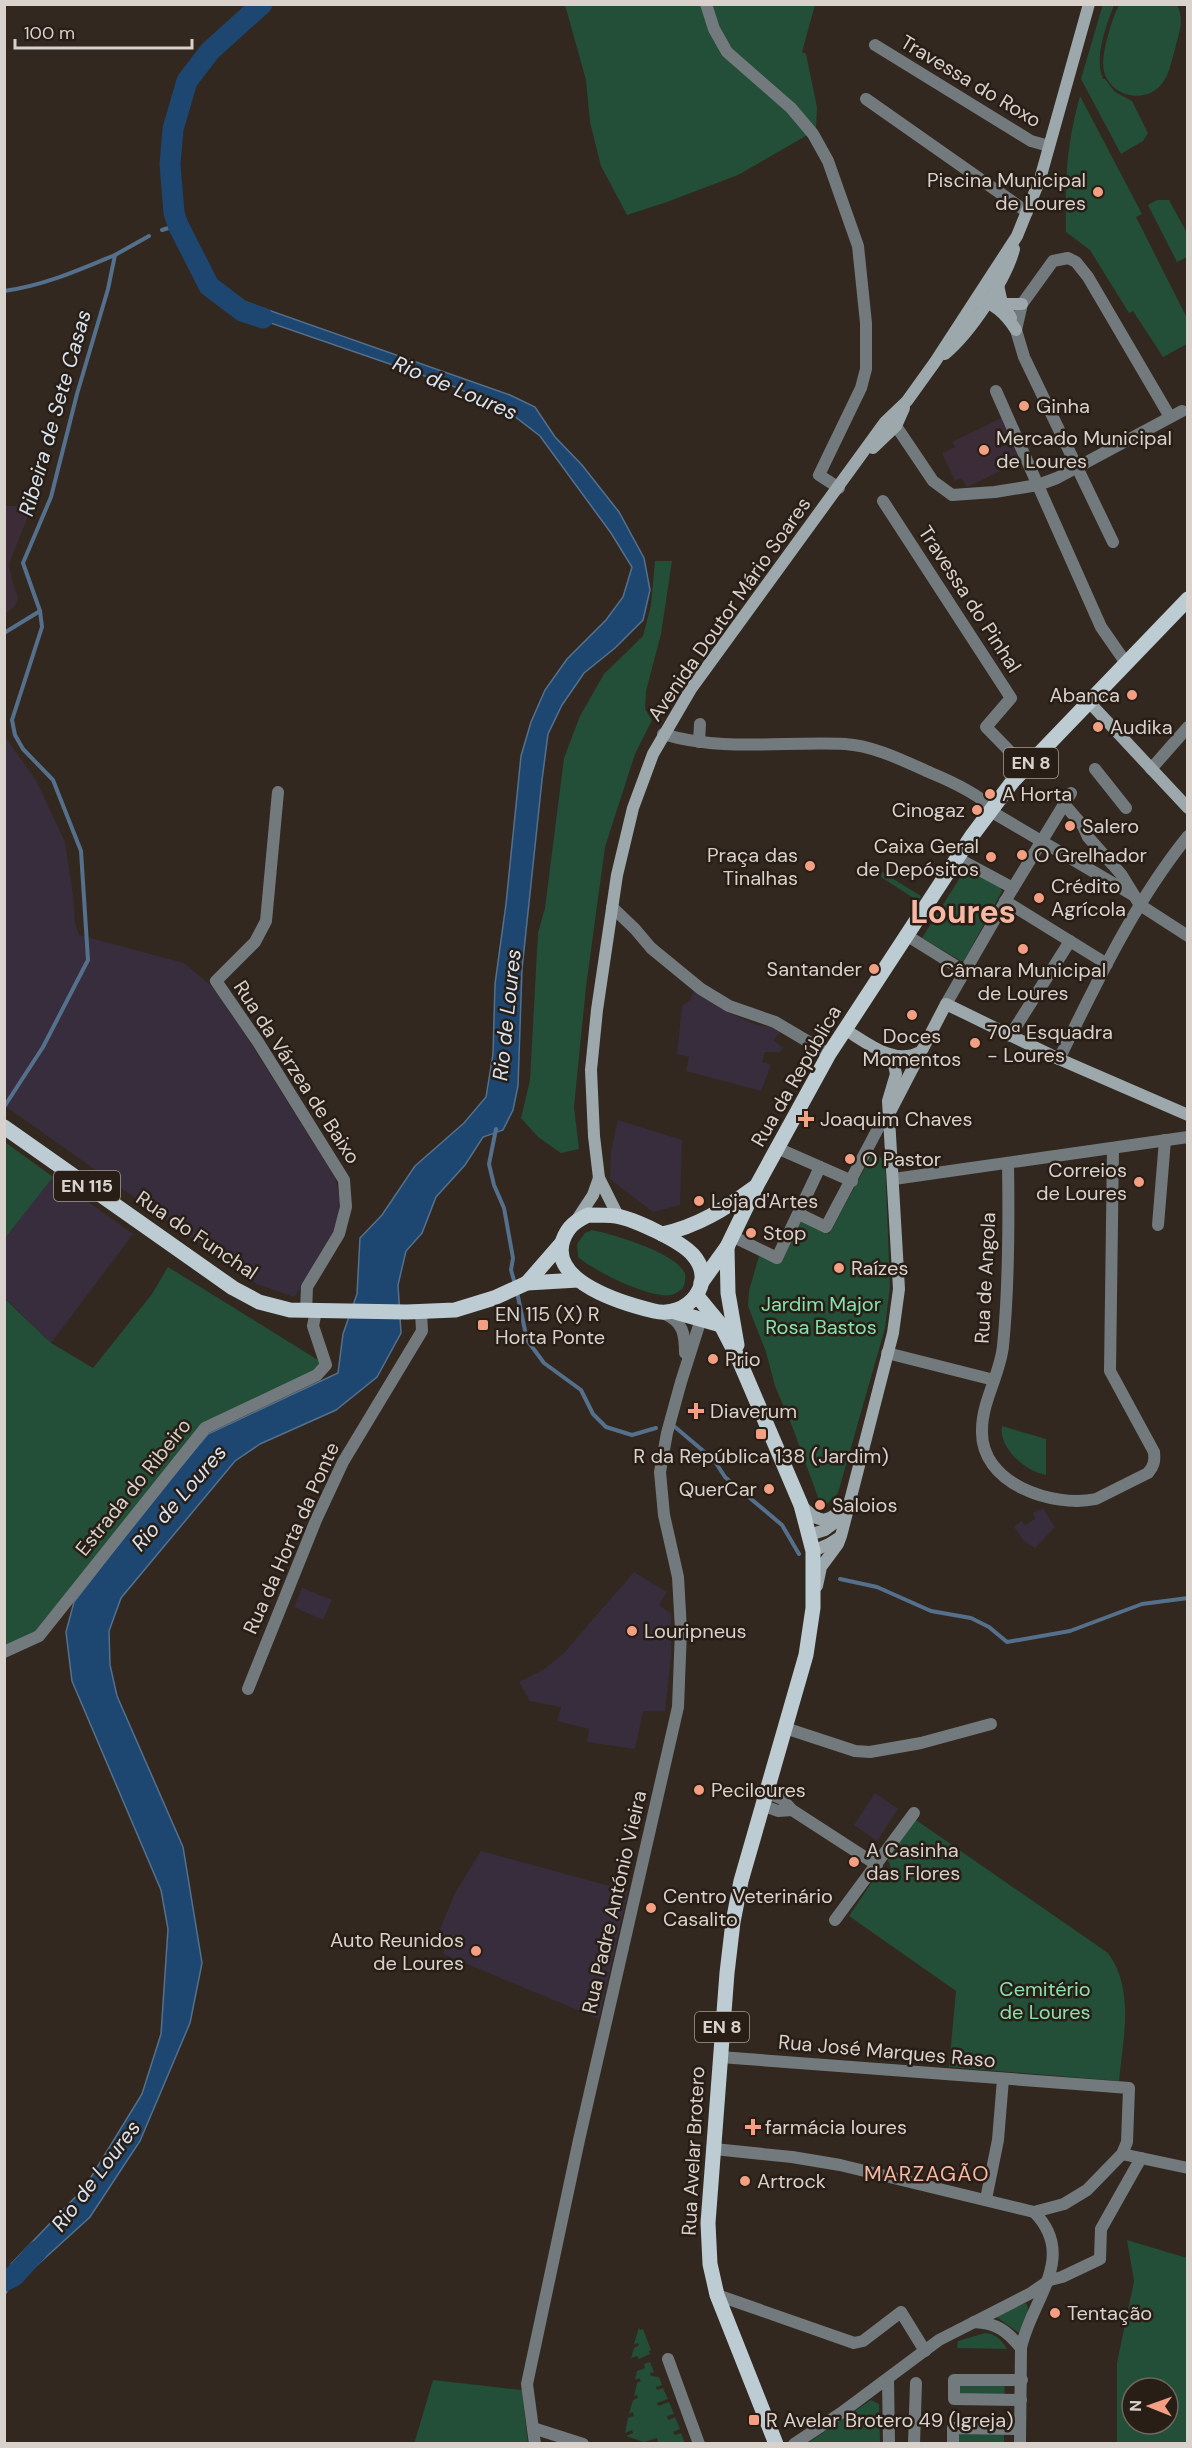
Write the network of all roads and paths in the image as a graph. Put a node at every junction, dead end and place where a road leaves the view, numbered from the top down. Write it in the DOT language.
graph roads {
  1 [pos="706,4"];
  2 [pos="1089,4"];
  3 [pos="875,45"];
  4 [pos="866,99"];
  5 [pos="1049,146"];
  6 [pos="1027,212"];
  7 [pos="1017,236"];
  8 [pos="998,285"];
  9 [pos="981,302"];
  10 [pos="1004,304"];
  11 [pos="1022,304"];
  12 [pos="1016,330"];
  13 [pos="996,391"];
  14 [pos="907,401"];
  15 [pos="896,412"];
  16 [pos="896,426"];
  17 [pos="861,459"];
  18 [pos="1077,467"];
  19 [pos="1038,485"];
  20 [pos="839,488"];
  21 [pos="883,501"];
  22 [pos="1113,542"];
  23 [pos="1188,599"];
  24 [pos="1126,663"];
  25 [pos="1089,702"];
  26 [pos="700,724"];
  27 [pos="1188,727"];
  28 [pos="663,734"];
  29 [pos="699,742"];
  30 [pos="1151,768"];
  31 [pos="1027,769"];
  32 [pos="1095,769"];
  33 [pos="278,792"];
  34 [pos="1071,793"];
  35 [pos="1064,804"];
  36 [pos="1125,808"];
  37 [pos="1188,808"];
  38 [pos="993,811"];
  39 [pos="1188,836"];
  40 [pos="1043,841"];
  41 [pos="957,858"];
  42 [pos="1013,888"];
  43 [pos="1137,900"];
  44 [pos="1005,901"];
  45 [pos="612,908"];
  46 [pos="906,935"];
  47 [pos="1188,936"];
  48 [pos="1070,942"];
  49 [pos="1107,964"];
  50 [pos="964,971"];
  51 [pos="946,1004"];
  52 [pos="846,1030"];
  53 [pos="1010,1036"];
  54 [pos="920,1052"];
  55 [pos="829,1054"];
  56 [pos="892,1056"];
  57 [pos="1059,1059"];
  58 [pos="890,1112"];
  59 [pos="1188,1115"];
  60 [pos="4,1127"];
  61 [pos="1188,1137"];
  62 [pos="1165,1140"];
  63 [pos="777,1148"];
  64 [pos="1113,1148"];
  65 [pos="1008,1163"];
  66 [pos="820,1167"];
  67 [pos="599,1178"];
  68 [pos="894,1179"];
  69 [pos="852,1181"];
  70 [pos="757,1185"];
  71 [pos="799,1214"];
  72 [pos="618,1216"];
  73 [pos="576,1221"];
  74 [pos="1158,1225"];
  75 [pos="662,1234"];
  76 [pos="730,1242"];
  77 [pos="561,1244"];
  78 [pos="578,1280"];
  79 [pos="527,1283"];
  80 [pos="699,1289"];
  81 [pos="311,1311"];
  82 [pos="414,1312"];
  83 [pos="668,1312"];
  84 [pos="701,1319"];
  85 [pos="721,1325"];
  86 [pos="887,1353"];
  87 [pos="740,1360"];
  88 [pos="685,1366"];
  89 [pos="994,1380"];
  90 [pos="847,1503"];
  91 [pos="801,1505"];
  92 [pos="809,1535"];
  93 [pos="841,1536"];
  94 [pos="813,1551"];
  95 [pos="813,1608"];
  96 [pos="4,1652"];
  97 [pos="248,1689"];
  98 [pos="991,1724"];
  99 [pos="785,1728"];
  100 [pos="764,1799"];
  101 [pos="914,1813"];
  102 [pos="877,1865"];
  103 [pos="835,1920"];
  104 [pos="720,2057"];
  105 [pos="1003,2079"];
  106 [pos="714,2150"];
  107 [pos="1122,2154"];
  108 [pos="1141,2158"];
  109 [pos="1188,2168"];
  110 [pos="986,2199"];
  111 [pos="1034,2212"];
  112 [pos="1050,2280"];
  113 [pos="717,2295"];
  114 [pos="973,2322"];
  115 [pos="1021,2348"];
  116 [pos="925,2351"];
  117 [pos="668,2359"];
  118 [pos="888,2379"];
  119 [pos="1022,2380"];
  120 [pos="916,2383"];
  121 [pos="1021,2400"];
  122 [pos="533,2428"];
  123 [pos="1020,2430"];
  124 [pos="534,2444"];
  125 [pos="583,2444"];
  126 [pos="699,2444"];
  127 [pos="776,2444"];
  128 [pos="794,2444"];
  129 [pos="889,2444"];
  130 [pos="914,2444"];
  131 [pos="953,2444"];
  132 [pos="1020,2444"];
  1 -- 20 [label="street"];
  2 -- 5 [label="street, Avenida Doutor Mário Soares"];
  3 -- 5 [label="street, Travessa do Roxo"];
  4 -- 6 [label="street"];
  5 -- 6 [label="street, Avenida Doutor Mário Soares"];
  6 -- 7 [label="street, Avenida Doutor Mário Soares"];
  7 -- 8 [label="street, Avenida Doutor Mário Soares"];
  7 -- 9 [label="street, Avenida Doutor Mário Soares"];
  8 -- 9 [label="street, Avenida Doutor Mário Soares"];
  8 -- 10 [label="street"];
  9 -- 12 [label="street"];
  9 -- 14 [label="street, Avenida Doutor Mário Soares"];
  10 -- 11 [label="street"];
  10 -- 12 [label="street"];
  11 -- 12 [label="street"];
  11 -- 18 [label="street"];
  12 -- 18 [label="street"];
  13 -- 19 [label="street"];
  14 -- 15 [label="street, Avenida Doutor Mário Soares"];
  14 -- 16 [label="street, Avenida Doutor Mário Soares"];
  15 -- 16 [label="street"];
  15 -- 17 [label="street, Avenida Doutor Mário Soares"];
  16 -- 17 [label="street, Avenida Doutor Mário Soares"];
  16 -- 19 [label="street"];
  17 -- 20 [label="street, Avenida Doutor Mário Soares"];
  18 -- 19 [label="street"];
  18 -- 22 [label="street"];
  19 -- 24 [label="street"];
  20 -- 28 [label="street, Avenida Doutor Mário Soares"];
  21 -- 31 [label="street, Travessa do Pinhal"];
  23 -- 24 [label="main road, Rua da República"];
  24 -- 25 [label="main road, Rua da República"];
  25 -- 30 [label="street"];
  25 -- 31 [label="main road, Rua da República / EN 8"];
  26 -- 29 [label="street"];
  27 -- 30 [label="street"];
  28 -- 29 [label="street"];
  28 -- 45 [label="street, Avenida Doutor Mário Soares"];
  29 -- 38 [label="street"];
  30 -- 37 [label="street"];
  31 -- 38 [label="main road, Rua da República / EN 8"];
  32 -- 36 [label="street"];
  33 -- 81 [label="street, Rua da Várzea de Baixo"];
  34 -- 35 [label="street"];
  35 -- 40 [label="street"];
  35 -- 43 [label="street"];
  38 -- 40 [label="street"];
  38 -- 41 [label="main road, Rua da República / EN 8"];
  39 -- 43 [label="street"];
  40 -- 42 [label="street"];
  40 -- 43 [label="street"];
  41 -- 42 [label="street"];
  41 -- 46 [label="main road, Rua da República / EN 8"];
  42 -- 44 [label="street"];
  43 -- 47 [label="street"];
  43 -- 49 [label="street"];
  44 -- 48 [label="street"];
  44 -- 50 [label="street"];
  45 -- 55 [label="street"];
  45 -- 67 [label="street, Avenida Doutor Mário Soares"];
  46 -- 50 [label="street"];
  46 -- 52 [label="main road, Rua da República / EN 8"];
  48 -- 49 [label="street"];
  48 -- 53 [label="street"];
  49 -- 57 [label="street"];
  50 -- 51 [label="street"];
  51 -- 53 [label="street"];
  51 -- 54 [label="street"];
  52 -- 55 [label="main road, Rua da República / EN 8"];
  52 -- 56 [label="street"];
  53 -- 57 [label="street"];
  54 -- 56 [label="street"];
  54 -- 58 [label="street"];
  55 -- 63 [label="main road, Rua da República / EN 8"];
  56 -- 58 [label="street"];
  57 -- 59 [label="street"];
  58 -- 68 [label="street"];
  58 -- 69 [label="street"];
  60 -- 81 [label="main road, Rua do Funchal / EN 115"];
  61 -- 62 [label="street"];
  62 -- 64 [label="street"];
  62 -- 74 [label="street"];
  63 -- 66 [label="street"];
  63 -- 70 [label="main road, Rua da República / EN 8"];
  64 -- 65 [label="street"];
  64 -- 89 [label="street, Rua de Angola"];
  65 -- 68 [label="street"];
  65 -- 89 [label="street, Rua de Angola"];
  66 -- 69 [label="street"];
  66 -- 71 [label="street"];
  67 -- 72 [label="street, Avenida Doutor Mário Soares"];
  67 -- 73 [label="street"];
  68 -- 86 [label="street"];
  69 -- 71 [label="street"];
  70 -- 75 [label="main road, Rua da República"];
  70 -- 76 [label="main road, Rua da República"];
  71 -- 76 [label="street"];
  72 -- 73 [label="main road"];
  72 -- 75 [label="main road"];
  73 -- 77 [label="main road, Rua do Funchal"];
  75 -- 80 [label="main road"];
  76 -- 80 [label="main road, Rua da República"];
  76 -- 87 [label="main road"];
  77 -- 78 [label="main road"];
  77 -- 79 [label="main road, Rua do Funchal"];
  78 -- 79 [label="main road, Rua do Funchal"];
  78 -- 83 [label="main road"];
  79 -- 82 [label="main road, Rua do Funchal / EN 115"];
  80 -- 83 [label="main road, Rua da República"];
  80 -- 85 [label="main road"];
  81 -- 82 [label="main road, Rua do Funchal / EN 115"];
  81 -- 96 [label="street, Estrada do Ribeiro"];
  82 -- 97 [label="street, Rua da Horta da Ponte"];
  83 -- 84 [label="main road"];
  83 -- 88 [label="street, Rua Padre António Vieira"];
  84 -- 85 [label="main road"];
  84 -- 88 [label="street, Rua Padre António Vieira"];
  85 -- 87 [label="main road"];
  86 -- 89 [label="street"];
  86 -- 90 [label="street"];
  87 -- 91 [label="main road"];
  88 -- 122 [label="street, Rua Padre António Vieira"];
  90 -- 91 [label="street"];
  90 -- 92 [label="street"];
  90 -- 93 [label="street"];
  91 -- 92 [label="main road"];
  92 -- 94 [label="main road"];
  93 -- 94 [label="street"];
  93 -- 95 [label="street"];
  94 -- 95 [label="main road, EN 8"];
  95 -- 99 [label="main road, Rua Avelar Brotero / EN 8"];
  98 -- 99 [label="street"];
  99 -- 100 [label="main road, Rua Avelar Brotero / EN 8"];
  100 -- 102 [label="street"];
  100 -- 104 [label="main road, Rua Avelar Brotero / EN 8"];
  101 -- 102 [label="street"];
  102 -- 103 [label="street"];
  104 -- 105 [label="street, Rua José Marques Raso"];
  104 -- 106 [label="main road, Rua Avelar Brotero / EN 8"];
  105 -- 107 [label="street"];
  105 -- 110 [label="street, Rua José Marques Raso"];
  106 -- 110 [label="street"];
  106 -- 113 [label="main road, Rua Avelar Brotero / EN 8"];
  107 -- 108 [label="street"];
  107 -- 111 [label="street"];
  108 -- 109 [label="street"];
  108 -- 112 [label="street"];
  110 -- 111 [label="street"];
  111 -- 112 [label="street"];
  112 -- 114 [label="street"];
  112 -- 115 [label="street"];
  113 -- 116 [label="street"];
  113 -- 127 [label="main road, Rua Avelar Brotero / EN 8"];
  114 -- 115 [label="street"];
  114 -- 116 [label="street"];
  115 -- 119 [label="street"];
  116 -- 118 [label="street"];
  117 -- 126 [label="street"];
  118 -- 128 [label="street"];
  118 -- 129 [label="street"];
  119 -- 121 [label="street"];
  119 -- 121 [label="street"];
  120 -- 130 [label="street"];
  121 -- 123 [label="street"];
  122 -- 124 [label="street, Rua Padre António Vieira"];
  122 -- 125 [label="street"];
  123 -- 131 [label="street"];
  123 -- 132 [label="street"];
}
